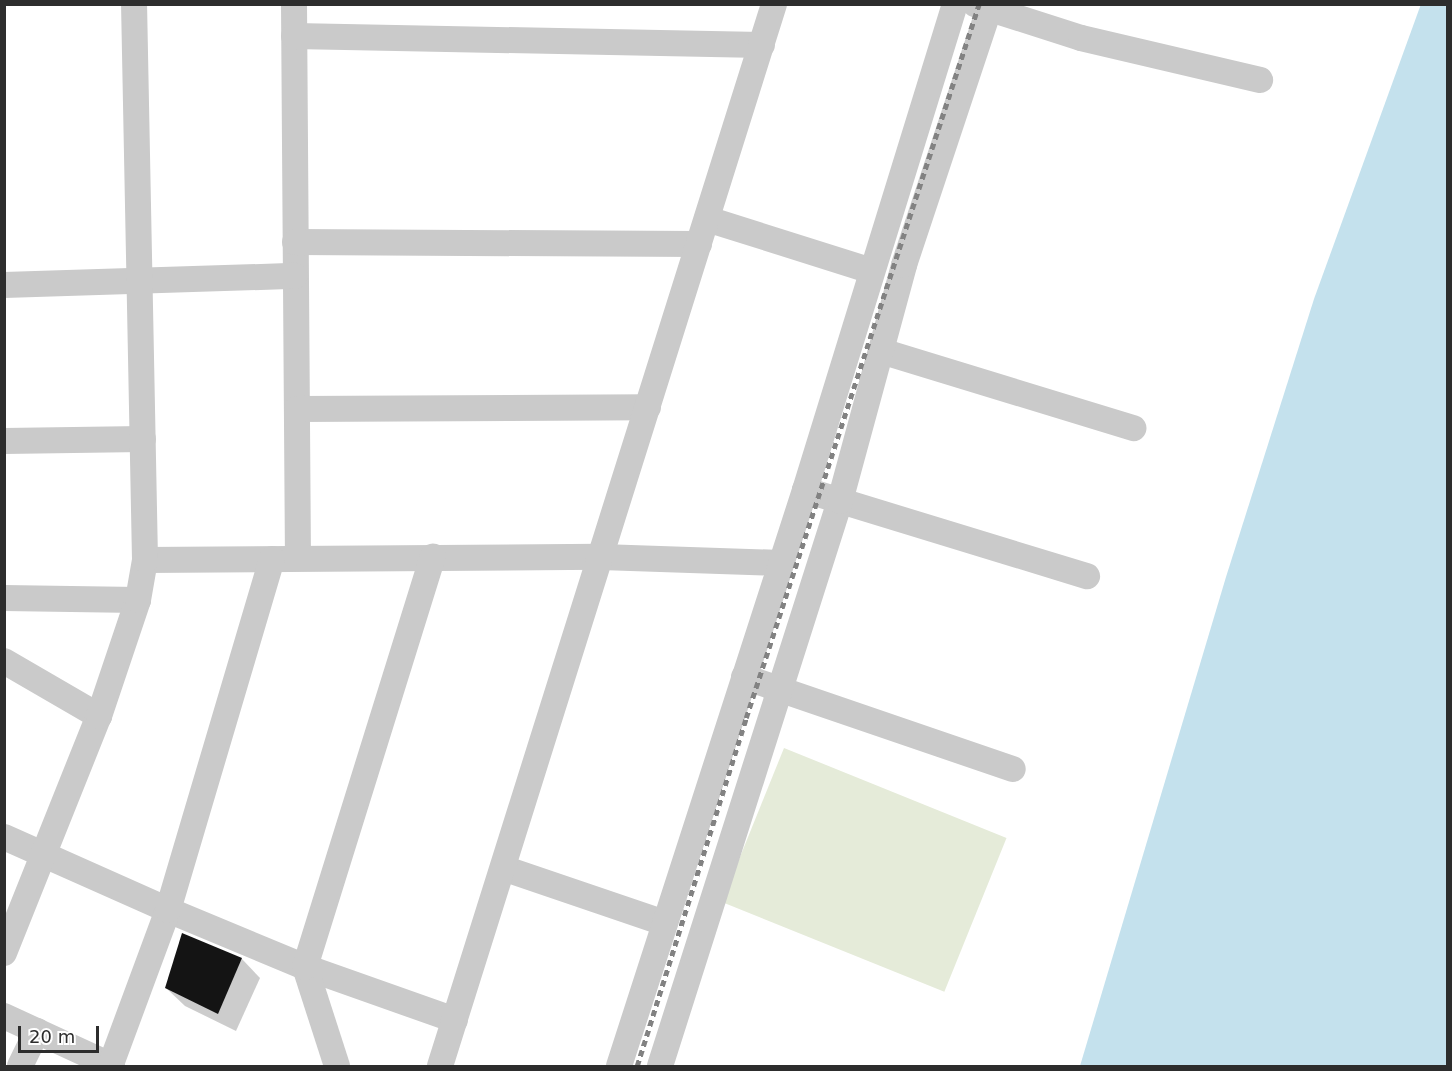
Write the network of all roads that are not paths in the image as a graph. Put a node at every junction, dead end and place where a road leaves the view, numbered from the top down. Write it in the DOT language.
graph roads {
  1 [pos="134,4"];
  2 [pos="294,4"];
  3 [pos="774,4"];
  4 [pos="955,4"];
  5 [pos="982,7"];
  6 [pos="294,36"];
  7 [pos="762,45"];
  8 [pos="1260,80"];
  9 [pos="707,219"];
  10 [pos="295,242"];
  11 [pos="699,244"];
  12 [pos="872,271"];
  13 [pos="296,276"];
  14 [pos="139,281"];
  15 [pos="4,285"];
  16 [pos="881,351"];
  17 [pos="648,407"];
  18 [pos="297,409"];
  19 [pos="1133,428"];
  20 [pos="143,440"];
  21 [pos="4,441"];
  22 [pos="805,490"];
  23 [pos="840,501"];
  24 [pos="298,557"];
  25 [pos="433,557"];
  26 [pos="601,557"];
  27 [pos="272,559"];
  28 [pos="145,561"];
  29 [pos="781,564"];
  30 [pos="1087,576"];
  31 [pos="4,598"];
  32 [pos="138,600"];
  33 [pos="4,661"];
  34 [pos="744,677"];
  35 [pos="780,689"];
  36 [pos="99,717"];
  37 [pos="1013,769"];
  38 [pos="4,837"];
  39 [pos="44,855"];
  40 [pos="503,868"];
  41 [pos="168,910"];
  42 [pos="665,923"];
  43 [pos="4,952"];
  44 [pos="305,967"];
  45 [pos="4,1016"];
  46 [pos="455,1020"];
  47 [pos="37,1031"];
  48 [pos="111,1065"];
  49 [pos="20,1066"];
  50 [pos="337,1066"];
  51 [pos="441,1066"];
  52 [pos="619,1066"];
  53 [pos="660,1066"];
  1 -- 14 [label="street"];
  2 -- 6 [label="street"];
  3 -- 7 [label="street"];
  4 -- 12 [label="street"];
  5 -- 8 [label="street"];
  5 -- 16 [label="street"];
  6 -- 7 [label="street"];
  6 -- 10 [label="street"];
  7 -- 9 [label="street"];
  9 -- 11 [label="street"];
  9 -- 12 [label="street"];
  10 -- 11 [label="street"];
  10 -- 13 [label="street"];
  11 -- 17 [label="street"];
  12 -- 22 [label="street"];
  13 -- 14 [label="street"];
  13 -- 18 [label="street"];
  14 -- 15 [label="street"];
  14 -- 20 [label="street"];
  16 -- 19 [label="street"];
  16 -- 23 [label="street"];
  17 -- 18 [label="street"];
  17 -- 26 [label="street"];
  18 -- 24 [label="street"];
  20 -- 21 [label="street"];
  20 -- 28 [label="street"];
  22 -- 23 [label="street"];
  22 -- 29 [label="street"];
  23 -- 30 [label="street"];
  23 -- 35 [label="street"];
  24 -- 25 [label="street"];
  24 -- 27 [label="street"];
  25 -- 26 [label="street"];
  25 -- 44 [label="street"];
  26 -- 29 [label="street"];
  26 -- 40 [label="street"];
  27 -- 28 [label="street"];
  27 -- 41 [label="street"];
  28 -- 32 [label="street"];
  29 -- 34 [label="street"];
  31 -- 32 [label="street"];
  32 -- 36 [label="street"];
  33 -- 36 [label="street"];
  34 -- 35 [label="street"];
  34 -- 42 [label="street"];
  35 -- 37 [label="street"];
  35 -- 53 [label="street"];
  36 -- 39 [label="street"];
  38 -- 39 [label="street"];
  39 -- 41 [label="street"];
  39 -- 43 [label="street"];
  40 -- 42 [label="street"];
  40 -- 46 [label="street"];
  41 -- 44 [label="street"];
  41 -- 48 [label="street"];
  42 -- 52 [label="street"];
  44 -- 46 [label="street"];
  44 -- 50 [label="street"];
  45 -- 47 [label="street"];
  46 -- 51 [label="street"];
  47 -- 48 [label="street"];
  47 -- 49 [label="street"];
}
